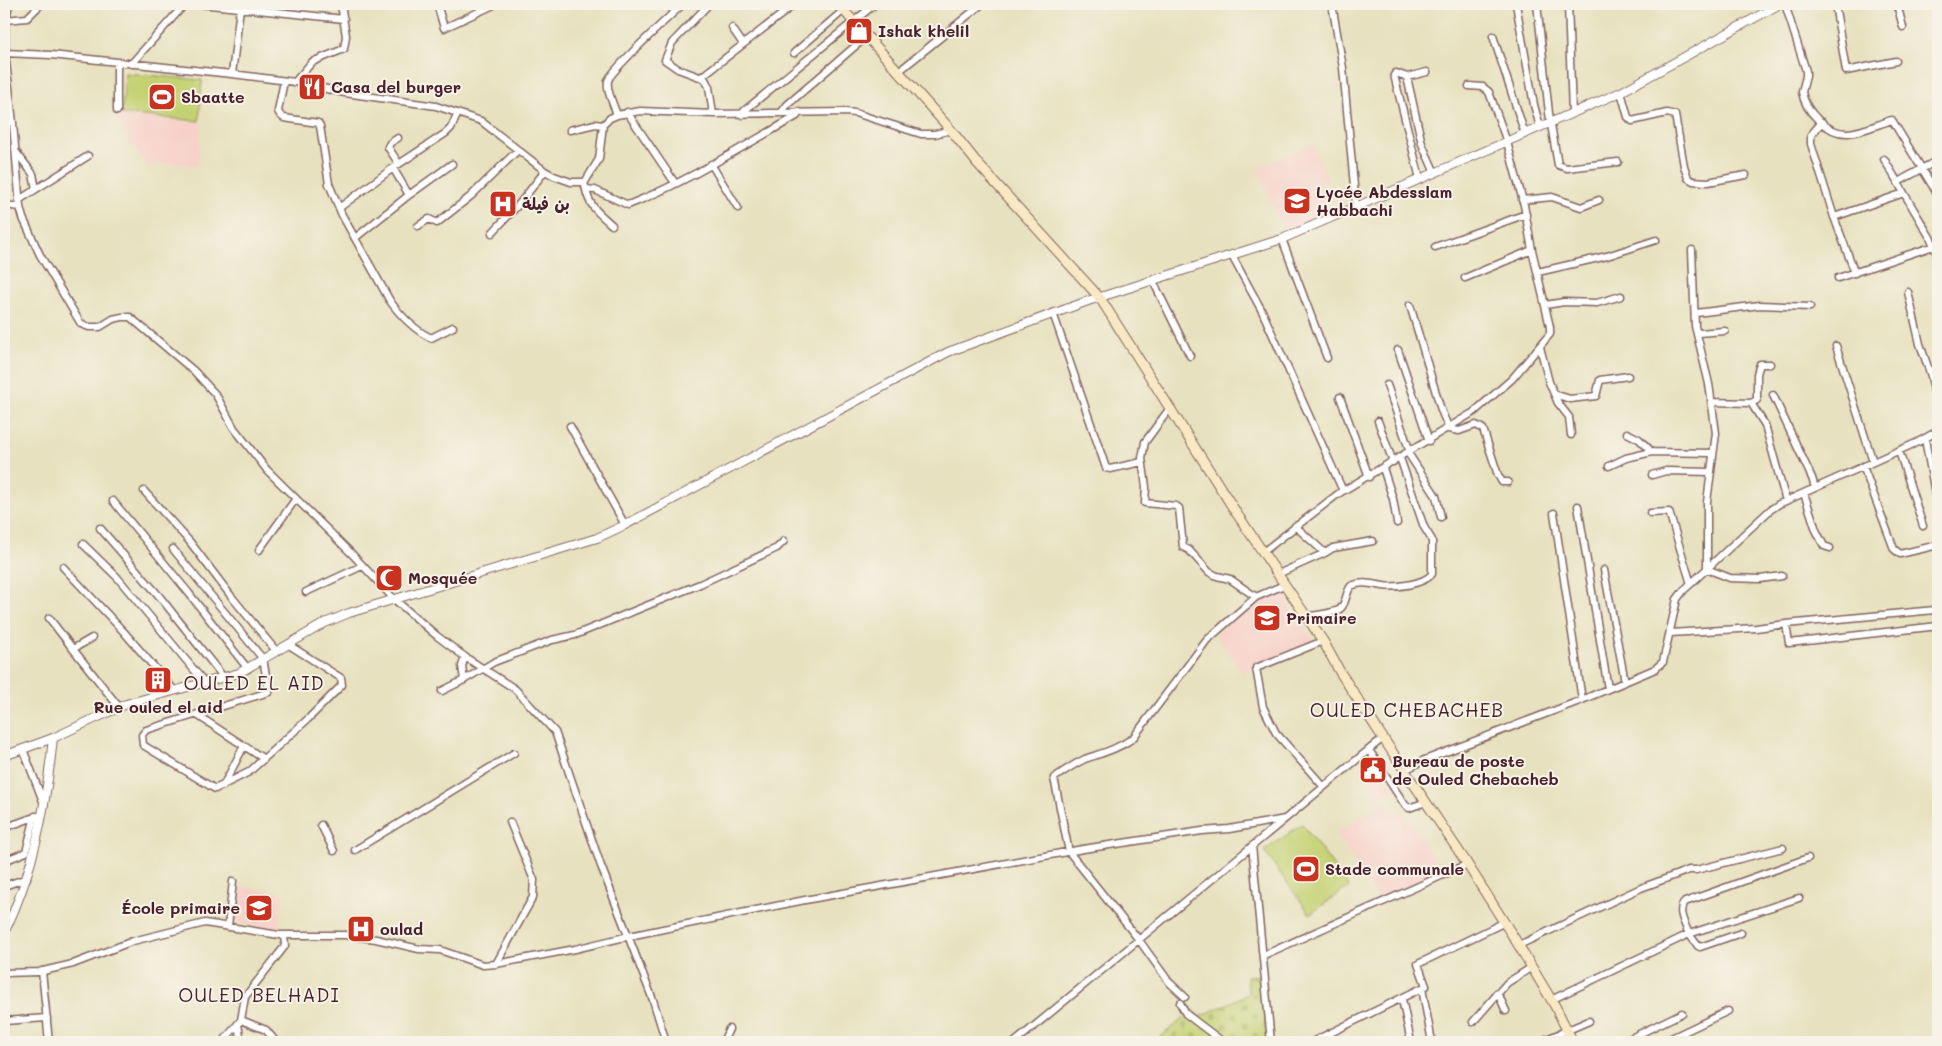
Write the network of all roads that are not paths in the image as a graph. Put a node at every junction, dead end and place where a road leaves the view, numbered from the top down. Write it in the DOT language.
graph roads {
  1 [pos="9,4"];
  2 [pos="41,4"];
  3 [pos="185,4"];
  4 [pos="201,4"];
  5 [pos="340,4"];
  6 [pos="437,4"];
  7 [pos="496,4"];
  8 [pos="683,4"];
  9 [pos="709,4"];
  10 [pos="795,4"];
  11 [pos="875,4"];
  12 [pos="982,4"];
  13 [pos="1332,4"];
  14 [pos="1516,4"];
  15 [pos="1537,4"];
  16 [pos="1568,4"];
  17 [pos="1780,4"];
  18 [pos="1785,4"];
  19 [pos="1835,4"];
  20 [pos="1897,4"];
  21 [pos="841,7"];
  22 [pos="240,8"];
  23 [pos="4,19"];
  24 [pos="344,19"];
  25 [pos="853,22"];
  26 [pos="1904,27"];
  27 [pos="732,28"];
  28 [pos="867,36"];
  29 [pos="1492,36"];
  30 [pos="743,44"];
  31 [pos="4,53"];
  32 [pos="794,53"];
  33 [pos="1896,61"];
  34 [pos="117,62"];
  35 [pos="131,64"];
  36 [pos="898,72"];
  37 [pos="1427,72"];
  38 [pos="232,74"];
  39 [pos="700,77"];
  40 [pos="1407,77"];
  41 [pos="284,82"];
  42 [pos="295,82"];
  43 [pos="1469,86"];
  44 [pos="1620,92"];
  45 [pos="117,111"];
  46 [pos="626,112"];
  47 [pos="799,112"];
  48 [pos="458,113"];
  49 [pos="781,113"];
  50 [pos="713,114"];
  51 [pos="742,114"];
  52 [pos="1572,114"];
  53 [pos="617,115"];
  54 [pos="1551,122"];
  55 [pos="1822,122"];
  56 [pos="603,125"];
  57 [pos="1540,127"];
  58 [pos="570,130"];
  59 [pos="951,130"];
  60 [pos="1525,134"];
  61 [pos="398,138"];
  62 [pos="1507,142"];
  63 [pos="518,150"];
  64 [pos="16,152"];
  65 [pos="88,156"];
  66 [pos="1884,159"];
  67 [pos="1938,160"];
  68 [pos="1618,162"];
  69 [pos="452,164"];
  70 [pos="711,164"];
  71 [pos="396,166"];
  72 [pos="1922,169"];
  73 [pos="545,171"];
  74 [pos="1435,173"];
  75 [pos="1746,174"];
  76 [pos="1420,179"];
  77 [pos="1898,182"];
  78 [pos="675,183"];
  79 [pos="585,185"];
  80 [pos="36,189"];
  81 [pos="1904,193"];
  82 [pos="409,195"];
  83 [pos="1938,195"];
  84 [pos="1522,200"];
  85 [pos="1599,200"];
  86 [pos="19,203"];
  87 [pos="4,205"];
  88 [pos="1356,207"];
  89 [pos="339,208"];
  90 [pos="738,208"];
  91 [pos="1526,214"];
  92 [pos="1834,217"];
  93 [pos="612,225"];
  94 [pos="418,226"];
  95 [pos="492,233"];
  96 [pos="355,238"];
  97 [pos="1282,240"];
  98 [pos="1656,240"];
  99 [pos="1934,246"];
  100 [pos="1435,247"];
  101 [pos="1532,250"];
  102 [pos="1692,250"];
  103 [pos="1232,256"];
  104 [pos="1938,256"];
  105 [pos="1538,272"];
  106 [pos="1854,273"];
  107 [pos="1465,278"];
  108 [pos="1838,278"];
  109 [pos="1153,281"];
  110 [pos="1908,292"];
  111 [pos="1621,296"];
  112 [pos="1100,298"];
  113 [pos="1410,305"];
  114 [pos="1545,305"];
  115 [pos="1810,306"];
  116 [pos="1053,313"];
  117 [pos="1696,313"];
  118 [pos="453,327"];
  119 [pos="1725,332"];
  120 [pos="1698,333"];
  121 [pos="1836,346"];
  122 [pos="1540,348"];
  123 [pos="1398,350"];
  124 [pos="1190,356"];
  125 [pos="1327,358"];
  126 [pos="1770,364"];
  127 [pos="1628,376"];
  128 [pos="1387,385"];
  129 [pos="1554,394"];
  130 [pos="1773,395"];
  131 [pos="1340,397"];
  132 [pos="1711,402"];
  133 [pos="1751,403"];
  134 [pos="1170,408"];
  135 [pos="1938,410"];
  136 [pos="1378,421"];
  137 [pos="570,426"];
  138 [pos="1449,428"];
  139 [pos="1938,431"];
  140 [pos="1627,433"];
  141 [pos="1571,435"];
  142 [pos="1925,438"];
  143 [pos="1429,441"];
  144 [pos="1899,451"];
  145 [pos="1652,452"];
  146 [pos="1409,453"];
  147 [pos="1713,453"];
  148 [pos="1400,458"];
  149 [pos="1142,462"];
  150 [pos="1393,462"];
  151 [pos="1873,462"];
  152 [pos="1609,466"];
  153 [pos="1863,466"];
  154 [pos="1383,468"];
  155 [pos="1711,472"];
  156 [pos="1652,475"];
  157 [pos="1369,477"];
  158 [pos="1508,482"];
  159 [pos="1815,488"];
  160 [pos="144,491"];
  161 [pos="1343,491"];
  162 [pos="1804,493"];
  163 [pos="295,500"];
  164 [pos="113,501"];
  165 [pos="1786,501"];
  166 [pos="1578,506"];
  167 [pos="1938,510"];
  168 [pos="1554,513"];
  169 [pos="1650,513"];
  170 [pos="1441,518"];
  171 [pos="1396,524"];
  172 [pos="625,525"];
  173 [pos="1295,526"];
  174 [pos="1923,526"];
  175 [pos="100,528"];
  176 [pos="784,541"];
  177 [pos="1373,541"];
  178 [pos="83,544"];
  179 [pos="1938,545"];
  180 [pos="1830,548"];
  181 [pos="173,549"];
  182 [pos="260,550"];
  183 [pos="1263,552"];
  184 [pos="1325,553"];
  185 [pos="362,566"];
  186 [pos="63,567"];
  187 [pos="1707,569"];
  188 [pos="1604,570"];
  189 [pos="1278,574"];
  190 [pos="1782,576"];
  191 [pos="1691,584"];
  192 [pos="1284,585"];
  193 [pos="306,592"];
  194 [pos="1256,597"];
  195 [pos="394,599"];
  196 [pos="1935,610"];
  197 [pos="1306,617"];
  198 [pos="49,618"];
  199 [pos="1786,624"];
  200 [pos="1938,626"];
  201 [pos="1670,633"];
  202 [pos="92,638"];
  203 [pos="1323,641"];
  204 [pos="288,645"];
  205 [pos="73,649"];
  206 [pos="277,652"];
  207 [pos="465,657"];
  208 [pos="264,660"];
  209 [pos="248,669"];
  210 [pos="483,669"];
  211 [pos="224,678"];
  212 [pos="464,680"];
  213 [pos="1625,682"];
  214 [pos="205,683"];
  215 [pos="1608,689"];
  216 [pos="174,690"];
  217 [pos="442,691"];
  218 [pos="1582,700"];
  219 [pos="119,708"];
  220 [pos="197,716"];
  221 [pos="53,738"];
  222 [pos="1383,738"];
  223 [pos="244,746"];
  224 [pos="23,749"];
  225 [pos="1369,750"];
  226 [pos="514,754"];
  227 [pos="4,756"];
  228 [pos="264,759"];
  229 [pos="1405,770"];
  230 [pos="223,786"];
  231 [pos="1324,787"];
  232 [pos="1426,802"];
  233 [pos="41,812"];
  234 [pos="1285,819"];
  235 [pos="510,822"];
  236 [pos="320,825"];
  237 [pos="4,828"];
  238 [pos="1252,846"];
  239 [pos="1783,848"];
  240 [pos="355,850"];
  241 [pos="334,851"];
  242 [pos="1069,852"];
  243 [pos="1808,858"];
  244 [pos="4,861"];
  245 [pos="1468,864"];
  246 [pos="27,878"];
  247 [pos="233,881"];
  248 [pos="4,886"];
  249 [pos="1799,898"];
  250 [pos="1504,923"];
  251 [pos="228,926"];
  252 [pos="4,933"];
  253 [pos="1690,934"];
  254 [pos="1741,934"];
  255 [pos="284,935"];
  256 [pos="629,936"];
  257 [pos="1139,940"];
  258 [pos="1518,945"];
  259 [pos="1264,955"];
  260 [pos="496,964"];
  261 [pos="1532,967"];
  262 [pos="42,971"];
  263 [pos="4,973"];
  264 [pos="1422,988"];
  265 [pos="1496,994"];
  266 [pos="1402,999"];
  267 [pos="1551,1000"];
  268 [pos="1506,1011"];
  269 [pos="1728,1011"];
  270 [pos="1682,1013"];
  271 [pos="47,1018"];
  272 [pos="4,1020"];
  273 [pos="1590,1021"];
  274 [pos="240,1022"];
  275 [pos="1473,1022"];
  276 [pos="729,1029"];
  277 [pos="1567,1030"];
  278 [pos="48,1042"];
  279 [pos="223,1042"];
  280 [pos="241,1042"];
  281 [pos="276,1042"];
  282 [pos="666,1042"];
  283 [pos="723,1042"];
  284 [pos="1014,1042"];
  285 [pos="1223,1042"];
  286 [pos="1271,1042"];
  287 [pos="1312,1042"];
  288 [pos="1411,1042"];
  289 [pos="1432,1042"];
  290 [pos="1540,1042"];
  291 [pos="1573,1042"];
  292 [pos="1623,1042"];
  293 [pos="1663,1042"];
  1 -- 23 [label="street"];
  2 -- 23 [label="street"];
  3 -- 35 [label="street"];
  4 -- 22 [label="street"];
  5 -- 24 [label="street"];
  6 -- 7 [label="street"];
  8 -- 53 [label="street"];
  9 -- 39 [label="street"];
  10 -- 30 [label="street"];
  11 -- 25 [label="street"];
  12 -- 36 [label="street"];
  13 -- 88 [label="street"];
  14 -- 57 [label="street"];
  15 -- 54 [label="street"];
  16 -- 52 [label="street"];
  17 -- 44 [label="street"];
  18 -- 55 [label="street"];
  19 -- 33 [label="street"];
  20 -- 26 [label="street"];
  21 -- 25 [label="main road"];
  21 -- 32 [label="street"];
  22 -- 24 [label="street"];
  22 -- 38 [label="street"];
  23 -- 31 [label="street"];
  24 -- 42 [label="street"];
  25 -- 28 [label="main road"];
  25 -- 51 [label="street"];
  27 -- 30 [label="street"];
  28 -- 36 [label="main road"];
  28 -- 49 [label="street"];
  29 -- 60 [label="street"];
  30 -- 39 [label="street"];
  31 -- 34 [label="street"];
  31 -- 64 [label="street"];
  34 -- 35 [label="street"];
  34 -- 45 [label="street"];
  35 -- 38 [label="street"];
  36 -- 59 [label="main road"];
  37 -- 40 [label="street"];
  38 -- 41 [label="street"];
  39 -- 50 [label="street"];
  40 -- 74 [label="street"];
  40 -- 76 [label="street"];
  41 -- 42 [label="street"];
  41 -- 89 [label="street"];
  42 -- 48 [label="street"];
  43 -- 62 [label="street"];
  44 -- 52 [label="street"];
  44 -- 75 [label="street"];
  46 -- 50 [label="street"];
  46 -- 53 [label="street"];
  46 -- 78 [label="street"];
  47 -- 49 [label="street"];
  47 -- 59 [label="street"];
  47 -- 70 [label="street"];
  48 -- 63 [label="street"];
  48 -- 71 [label="street"];
  49 -- 51 [label="street"];
  50 -- 51 [label="street"];
  52 -- 54 [label="street"];
  53 -- 56 [label="street"];
  54 -- 57 [label="street"];
  54 -- 68 [label="street"];
  55 -- 72 [label="street"];
  55 -- 92 [label="street"];
  56 -- 58 [label="street"];
  56 -- 79 [label="street"];
  57 -- 60 [label="street"];
  59 -- 112 [label="main road"];
  60 -- 62 [label="street"];
  61 -- 71 [label="street"];
  62 -- 74 [label="street"];
  62 -- 84 [label="street"];
  63 -- 73 [label="street"];
  63 -- 94 [label="street"];
  64 -- 80 [label="street"];
  64 -- 86 [label="street"];
  65 -- 80 [label="street"];
  66 -- 77 [label="street"];
  67 -- 72 [label="street"];
  69 -- 82 [label="street"];
  70 -- 78 [label="street"];
  70 -- 90 [label="street"];
  71 -- 82 [label="street"];
  71 -- 89 [label="street"];
  72 -- 77 [label="street"];
  72 -- 83 [label="street"];
  73 -- 79 [label="street"];
  73 -- 95 [label="street"];
  74 -- 76 [label="street"];
  76 -- 88 [label="street"];
  77 -- 81 [label="street"];
  78 -- 79 [label="street"];
  79 -- 93 [label="street"];
  80 -- 86 [label="street"];
  81 -- 92 [label="street"];
  81 -- 99 [label="street"];
  82 -- 96 [label="street"];
  84 -- 85 [label="street"];
  84 -- 91 [label="street"];
  86 -- 87 [label="street"];
  86 -- 163 [label="street"];
  88 -- 97 [label="street"];
  89 -- 96 [label="street"];
  91 -- 100 [label="street"];
  91 -- 101 [label="street"];
  92 -- 106 [label="street"];
  96 -- 118 [label="street"];
  97 -- 103 [label="street"];
  97 -- 125 [label="street"];
  98 -- 105 [label="street"];
  99 -- 104 [label="street"];
  99 -- 106 [label="street"];
  101 -- 105 [label="street"];
  101 -- 107 [label="street"];
  102 -- 117 [label="street"];
  103 -- 109 [label="street"];
  103 -- 161 [label="street"];
  105 -- 114 [label="street"];
  106 -- 108 [label="street"];
  109 -- 112 [label="street"];
  109 -- 124 [label="street"];
  110 -- 135 [label="street"];
  111 -- 114 [label="street"];
  112 -- 116 [label="street"];
  112 -- 134 [label="main road"];
  113 -- 138 [label="street"];
  114 -- 122 [label="street"];
  115 -- 117 [label="street"];
  116 -- 149 [label="street"];
  116 -- 172 [label="street"];
  117 -- 120 [label="street"];
  119 -- 120 [label="street"];
  120 -- 132 [label="street"];
  121 -- 151 [label="street"];
  122 -- 129 [label="street"];
  122 -- 138 [label="street"];
  123 -- 143 [label="street"];
  126 -- 133 [label="street"];
  127 -- 129 [label="street"];
  128 -- 146 [label="street"];
  129 -- 141 [label="street"];
  130 -- 159 [label="street"];
  131 -- 157 [label="street"];
  132 -- 133 [label="street"];
  132 -- 147 [label="street"];
  133 -- 165 [label="street"];
  134 -- 149 [label="street"];
  134 -- 183 [label="main road"];
  136 -- 150 [label="street"];
  137 -- 172 [label="street"];
  138 -- 143 [label="street"];
  138 -- 158 [label="street"];
  139 -- 142 [label="street"];
  140 -- 145 [label="street"];
  142 -- 144 [label="street"];
  142 -- 167 [label="street"];
  143 -- 146 [label="street"];
  144 -- 151 [label="street"];
  144 -- 174 [label="street"];
  145 -- 147 [label="street"];
  145 -- 152 [label="street"];
  146 -- 148 [label="street"];
  146 -- 170 [label="street"];
  147 -- 155 [label="street"];
  148 -- 150 [label="street"];
  148 -- 197 [label="street"];
  149 -- 194 [label="street"];
  150 -- 154 [label="street"];
  151 -- 153 [label="street"];
  153 -- 159 [label="street"];
  153 -- 179 [label="street"];
  154 -- 157 [label="street"];
  154 -- 171 [label="street"];
  155 -- 156 [label="street"];
  155 -- 187 [label="street"];
  157 -- 161 [label="street"];
  159 -- 162 [label="street"];
  160 -- 206 [label="street"];
  161 -- 173 [label="street"];
  162 -- 165 [label="street"];
  162 -- 180 [label="street"];
  163 -- 182 [label="street"];
  163 -- 185 [label="street"];
  164 -- 209 [label="street"];
  165 -- 187 [label="street"];
  166 -- 215 [label="street"];
  168 -- 218 [label="street"];
  169 -- 191 [label="street"];
  172 -- 195 [label="street"];
  173 -- 183 [label="street"];
  173 -- 184 [label="street"];
  175 -- 211 [label="street"];
  176 -- 210 [label="street"];
  177 -- 184 [label="street"];
  178 -- 214 [label="street"];
  181 -- 208 [label="street"];
  183 -- 189 [label="main road"];
  184 -- 189 [label="street"];
  185 -- 193 [label="street"];
  185 -- 195 [label="street"];
  186 -- 216 [label="street"];
  187 -- 190 [label="street"];
  187 -- 191 [label="street"];
  188 -- 213 [label="street"];
  189 -- 192 [label="main road"];
  191 -- 201 [label="street"];
  192 -- 194 [label="street"];
  192 -- 197 [label="main road"];
  194 -- 242 [label="street"];
  195 -- 204 [label="street"];
  195 -- 207 [label="street"];
  196 -- 199 [label="street"];
  197 -- 203 [label="main road"];
  198 -- 205 [label="street"];
  199 -- 200 [label="street"];
  199 -- 201 [label="street"];
  201 -- 213 [label="street"];
  202 -- 205 [label="street"];
  203 -- 222 [label="main road"];
  203 -- 231 [label="street"];
  204 -- 206 [label="street"];
  204 -- 228 [label="street"];
  205 -- 219 [label="street"];
  206 -- 208 [label="street"];
  207 -- 210 [label="street"];
  207 -- 212 [label="street"];
  208 -- 209 [label="street"];
  208 -- 220 [label="street"];
  209 -- 211 [label="street"];
  210 -- 212 [label="street"];
  210 -- 256 [label="street"];
  211 -- 214 [label="street"];
  212 -- 217 [label="street"];
  213 -- 215 [label="street"];
  214 -- 216 [label="street"];
  215 -- 218 [label="street"];
  216 -- 219 [label="street"];
  218 -- 229 [label="street"];
  219 -- 221 [label="street"];
  220 -- 223 [label="street"];
  220 -- 230 [label="street"];
  221 -- 224 [label="street"];
  221 -- 233 [label="street"];
  222 -- 225 [label="street"];
  222 -- 229 [label="main road"];
  223 -- 228 [label="street"];
  223 -- 230 [label="street"];
  224 -- 227 [label="street"];
  224 -- 233 [label="street"];
  225 -- 231 [label="street"];
  225 -- 232 [label="street"];
  226 -- 240 [label="street"];
  228 -- 230 [label="street"];
  229 -- 232 [label="main road"];
  231 -- 234 [label="street"];
  232 -- 245 [label="main road"];
  233 -- 237 [label="street"];
  233 -- 244 [label="street"];
  233 -- 246 [label="street"];
  234 -- 238 [label="street"];
  234 -- 242 [label="street"];
  235 -- 260 [label="street"];
  236 -- 241 [label="street"];
  238 -- 257 [label="street"];
  238 -- 259 [label="street"];
  239 -- 258 [label="street"];
  242 -- 256 [label="street"];
  242 -- 257 [label="street"];
  243 -- 253 [label="street"];
  245 -- 250 [label="main road"];
  245 -- 259 [label="street"];
  246 -- 248 [label="street"];
  246 -- 252 [label="street"];
  247 -- 251 [label="street"];
  249 -- 253 [label="street"];
  250 -- 258 [label="main road"];
  250 -- 264 [label="street"];
  251 -- 255 [label="street"];
  251 -- 262 [label="street"];
  253 -- 254 [label="street"];
  253 -- 267 [label="street"];
  255 -- 260 [label="street"];
  255 -- 274 [label="street"];
  256 -- 260 [label="street"];
  256 -- 282 [label="street"];
  257 -- 284 [label="street"];
  257 -- 285 [label="street"];
  258 -- 261 [label="main road"];
  259 -- 286 [label="street"];
  261 -- 265 [label="street"];
  261 -- 267 [label="main road"];
  262 -- 263 [label="street"];
  262 -- 271 [label="street"];
  264 -- 266 [label="street"];
  264 -- 289 [label="street"];
  265 -- 268 [label="street"];
  265 -- 275 [label="street"];
  266 -- 287 [label="street"];
  266 -- 288 [label="street"];
  267 -- 277 [label="main road"];
  269 -- 293 [label="street"];
  270 -- 292 [label="street"];
  271 -- 272 [label="street"];
  271 -- 278 [label="street"];
  273 -- 277 [label="street"];
  274 -- 279 [label="street"];
  274 -- 280 [label="street"];
  274 -- 281 [label="street"];
  276 -- 283 [label="street"];
  277 -- 290 [label="street"];
  277 -- 291 [label="main road"];
}
